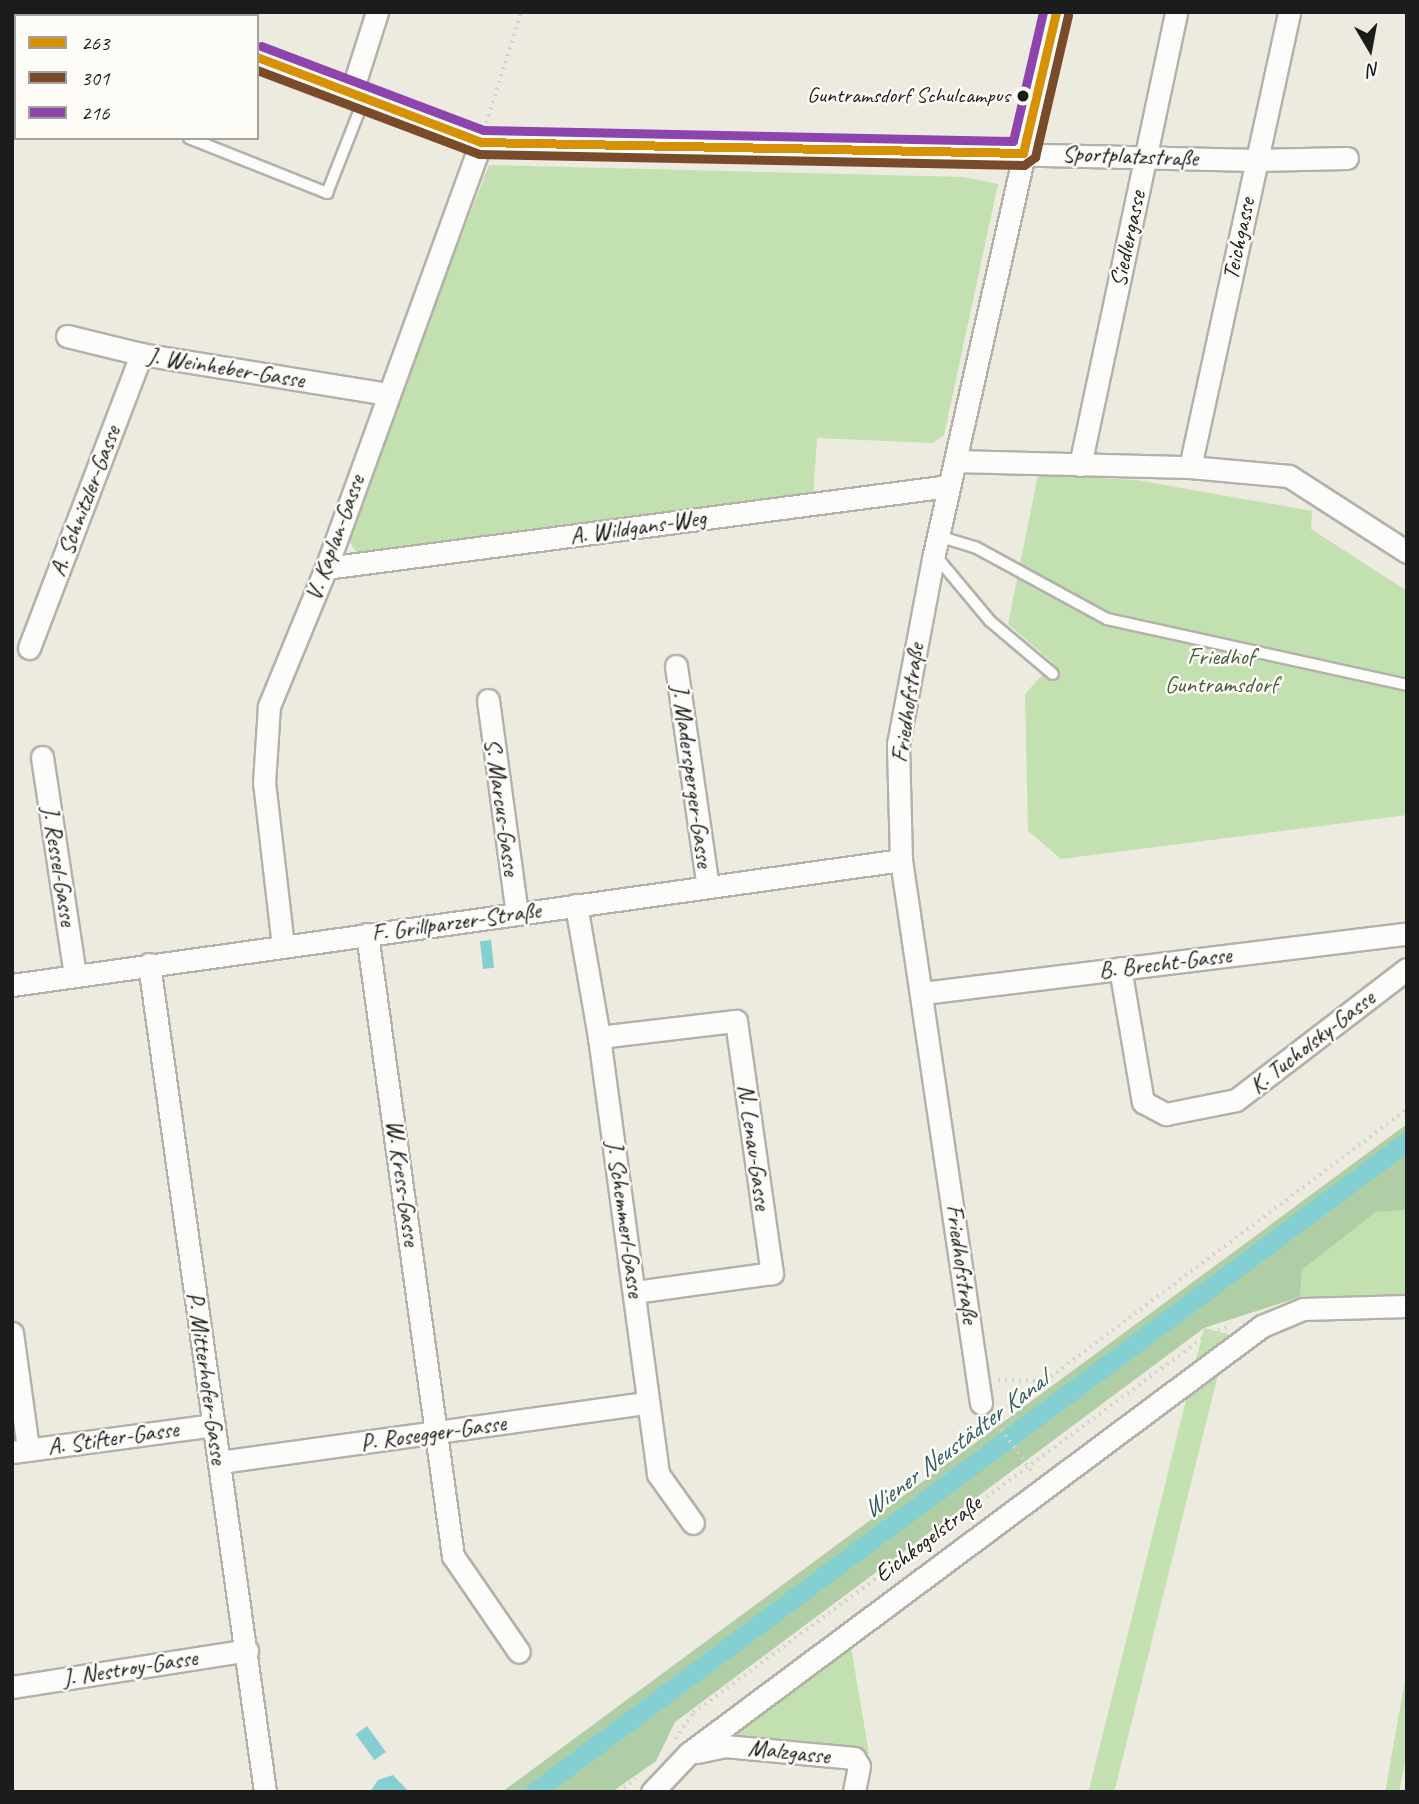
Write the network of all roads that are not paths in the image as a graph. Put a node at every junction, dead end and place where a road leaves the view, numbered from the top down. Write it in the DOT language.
graph roads {
  1 [pos="377,12"];
  2 [pos="1056,12"];
  3 [pos="1176,12"];
  4 [pos="1289,12"];
  5 [pos="14,41"];
  6 [pos="12,48"];
  7 [pos="259,58"];
  8 [pos="357,97"];
  9 [pos="194,140"];
  10 [pos="481,142"];
  11 [pos="1023,153"];
  12 [pos="1145,158"];
  13 [pos="1347,158"];
  14 [pos="1256,160"];
  15 [pos="67,336"];
  16 [pos="141,354"];
  17 [pos="387,394"];
  18 [pos="956,461"];
  19 [pos="1080,465"];
  20 [pos="1190,467"];
  21 [pos="949,486"];
  22 [pos="936,545"];
  23 [pos="1407,552"];
  24 [pos="326,568"];
  25 [pos="29,648"];
  26 [pos="677,666"];
  27 [pos="1054,674"];
  28 [pos="1407,684"];
  29 [pos="488,700"];
  30 [pos="42,757"];
  31 [pos="901,860"];
  32 [pos="708,887"];
  33 [pos="576,905"];
  34 [pos="517,914"];
  35 [pos="367,934"];
  36 [pos="1407,934"];
  37 [pos="284,946"];
  38 [pos="149,964"];
  39 [pos="1120,968"];
  40 [pos="1407,969"];
  41 [pos="75,975"];
  42 [pos="12,985"];
  43 [pos="923,993"];
  44 [pos="599,1037"];
  45 [pos="635,1292"];
  46 [pos="1407,1306"];
  47 [pos="12,1333"];
  48 [pos="646,1404"];
  49 [pos="987,1411"];
  50 [pos="214,1425"];
  51 [pos="438,1432"];
  52 [pos="20,1450"];
  53 [pos="219,1462"];
  54 [pos="693,1523"];
  55 [pos="247,1650"];
  56 [pos="519,1652"];
  57 [pos="12,1687"];
  58 [pos="680,1749"];
  59 [pos="649,1788"];
  60 [pos="265,1792"];
  61 [pos="854,1792"];
  1 -- 8 [label="street"];
  2 -- 11 [label="street, Friedhofstraße"];
  3 -- 12 [label="street, Siedlergasse"];
  4 -- 14 [label="street, Teichgasse"];
  5 -- 6 [label="street"];
  7 -- 8 [label="street, Sportplatzstraße"];
  8 -- 9 [label="lane"];
  8 -- 10 [label="street, Sportplatzstraße"];
  10 -- 11 [label="street, Sportplatzstraße"];
  10 -- 17 [label="street, V. Kaplan-Gasse"];
  11 -- 12 [label="street, Sportplatzstraße"];
  11 -- 18 [label="street, Friedhofstraße"];
  12 -- 14 [label="street, Sportplatzstraße"];
  12 -- 19 [label="street, Siedlergasse"];
  13 -- 14 [label="street, Sportplatzstraße"];
  14 -- 20 [label="street, Teichgasse"];
  15 -- 16 [label="street, J. Weinheber-Gasse"];
  16 -- 17 [label="street, J. Weinheber-Gasse"];
  16 -- 25 [label="street, A. Schnitzler-Gasse"];
  17 -- 24 [label="street, V. Kaplan-Gasse"];
  18 -- 19 [label="street"];
  18 -- 21 [label="street, Friedhofstraße"];
  19 -- 20 [label="street"];
  20 -- 23 [label="street"];
  21 -- 22 [label="street, Friedhofstraße"];
  21 -- 24 [label="street, A. Wildgans-Weg"];
  22 -- 27 [label="lane"];
  22 -- 28 [label="lane"];
  22 -- 31 [label="street, Friedhofstraße"];
  24 -- 37 [label="street, V. Kaplan-Gasse"];
  26 -- 32 [label="street, J. Madersperger-Gasse"];
  29 -- 34 [label="street, S. Marcus-Gasse"];
  30 -- 41 [label="street, J. Ressel-Gasse"];
  31 -- 32 [label="street, F. Grillparzer-Straße"];
  31 -- 43 [label="street, Friedhofstraße"];
  32 -- 33 [label="street, F. Grillparzer-Straße"];
  33 -- 34 [label="street, F. Grillparzer-Straße"];
  33 -- 44 [label="street, J. Schemmerl-Gasse"];
  34 -- 35 [label="street, F. Grillparzer-Straße"];
  35 -- 37 [label="street, F. Grillparzer-Straße"];
  35 -- 51 [label="street, W. Kress-Gasse"];
  36 -- 39 [label="street, B. Brecht-Gasse"];
  37 -- 38 [label="street, F. Grillparzer-Straße"];
  38 -- 41 [label="street, F. Grillparzer-Straße"];
  38 -- 50 [label="street, P. Mitterhofer-Gasse"];
  39 -- 40 [label="street, K. Tucholsky-Gasse"];
  39 -- 43 [label="street, B. Brecht-Gasse"];
  41 -- 42 [label="street, F. Grillparzer-Straße"];
  43 -- 49 [label="street, Friedhofstraße"];
  44 -- 45 [label="street, J. Schemmerl-Gasse"];
  44 -- 45 [label="street, N. Lenau-Gasse"];
  45 -- 48 [label="street, J. Schemmerl-Gasse"];
  46 -- 58 [label="street, Eichkogelstraße"];
  47 -- 52 [label="street"];
  48 -- 51 [label="street, P. Rosegger-Gasse"];
  48 -- 54 [label="street, J. Schemmerl-Gasse"];
  50 -- 52 [label="street, A. Stifter-Gasse"];
  50 -- 53 [label="street, P. Mitterhofer-Gasse"];
  51 -- 53 [label="street, P. Rosegger-Gasse"];
  51 -- 56 [label="street, W. Kress-Gasse"];
  53 -- 55 [label="street, P. Mitterhofer-Gasse"];
  55 -- 57 [label="street, J. Nestroy-Gasse"];
  55 -- 60 [label="street, P. Mitterhofer-Gasse"];
  58 -- 59 [label="street, Eichkogelstraße"];
  58 -- 61 [label="street, Malzgasse"];
}
